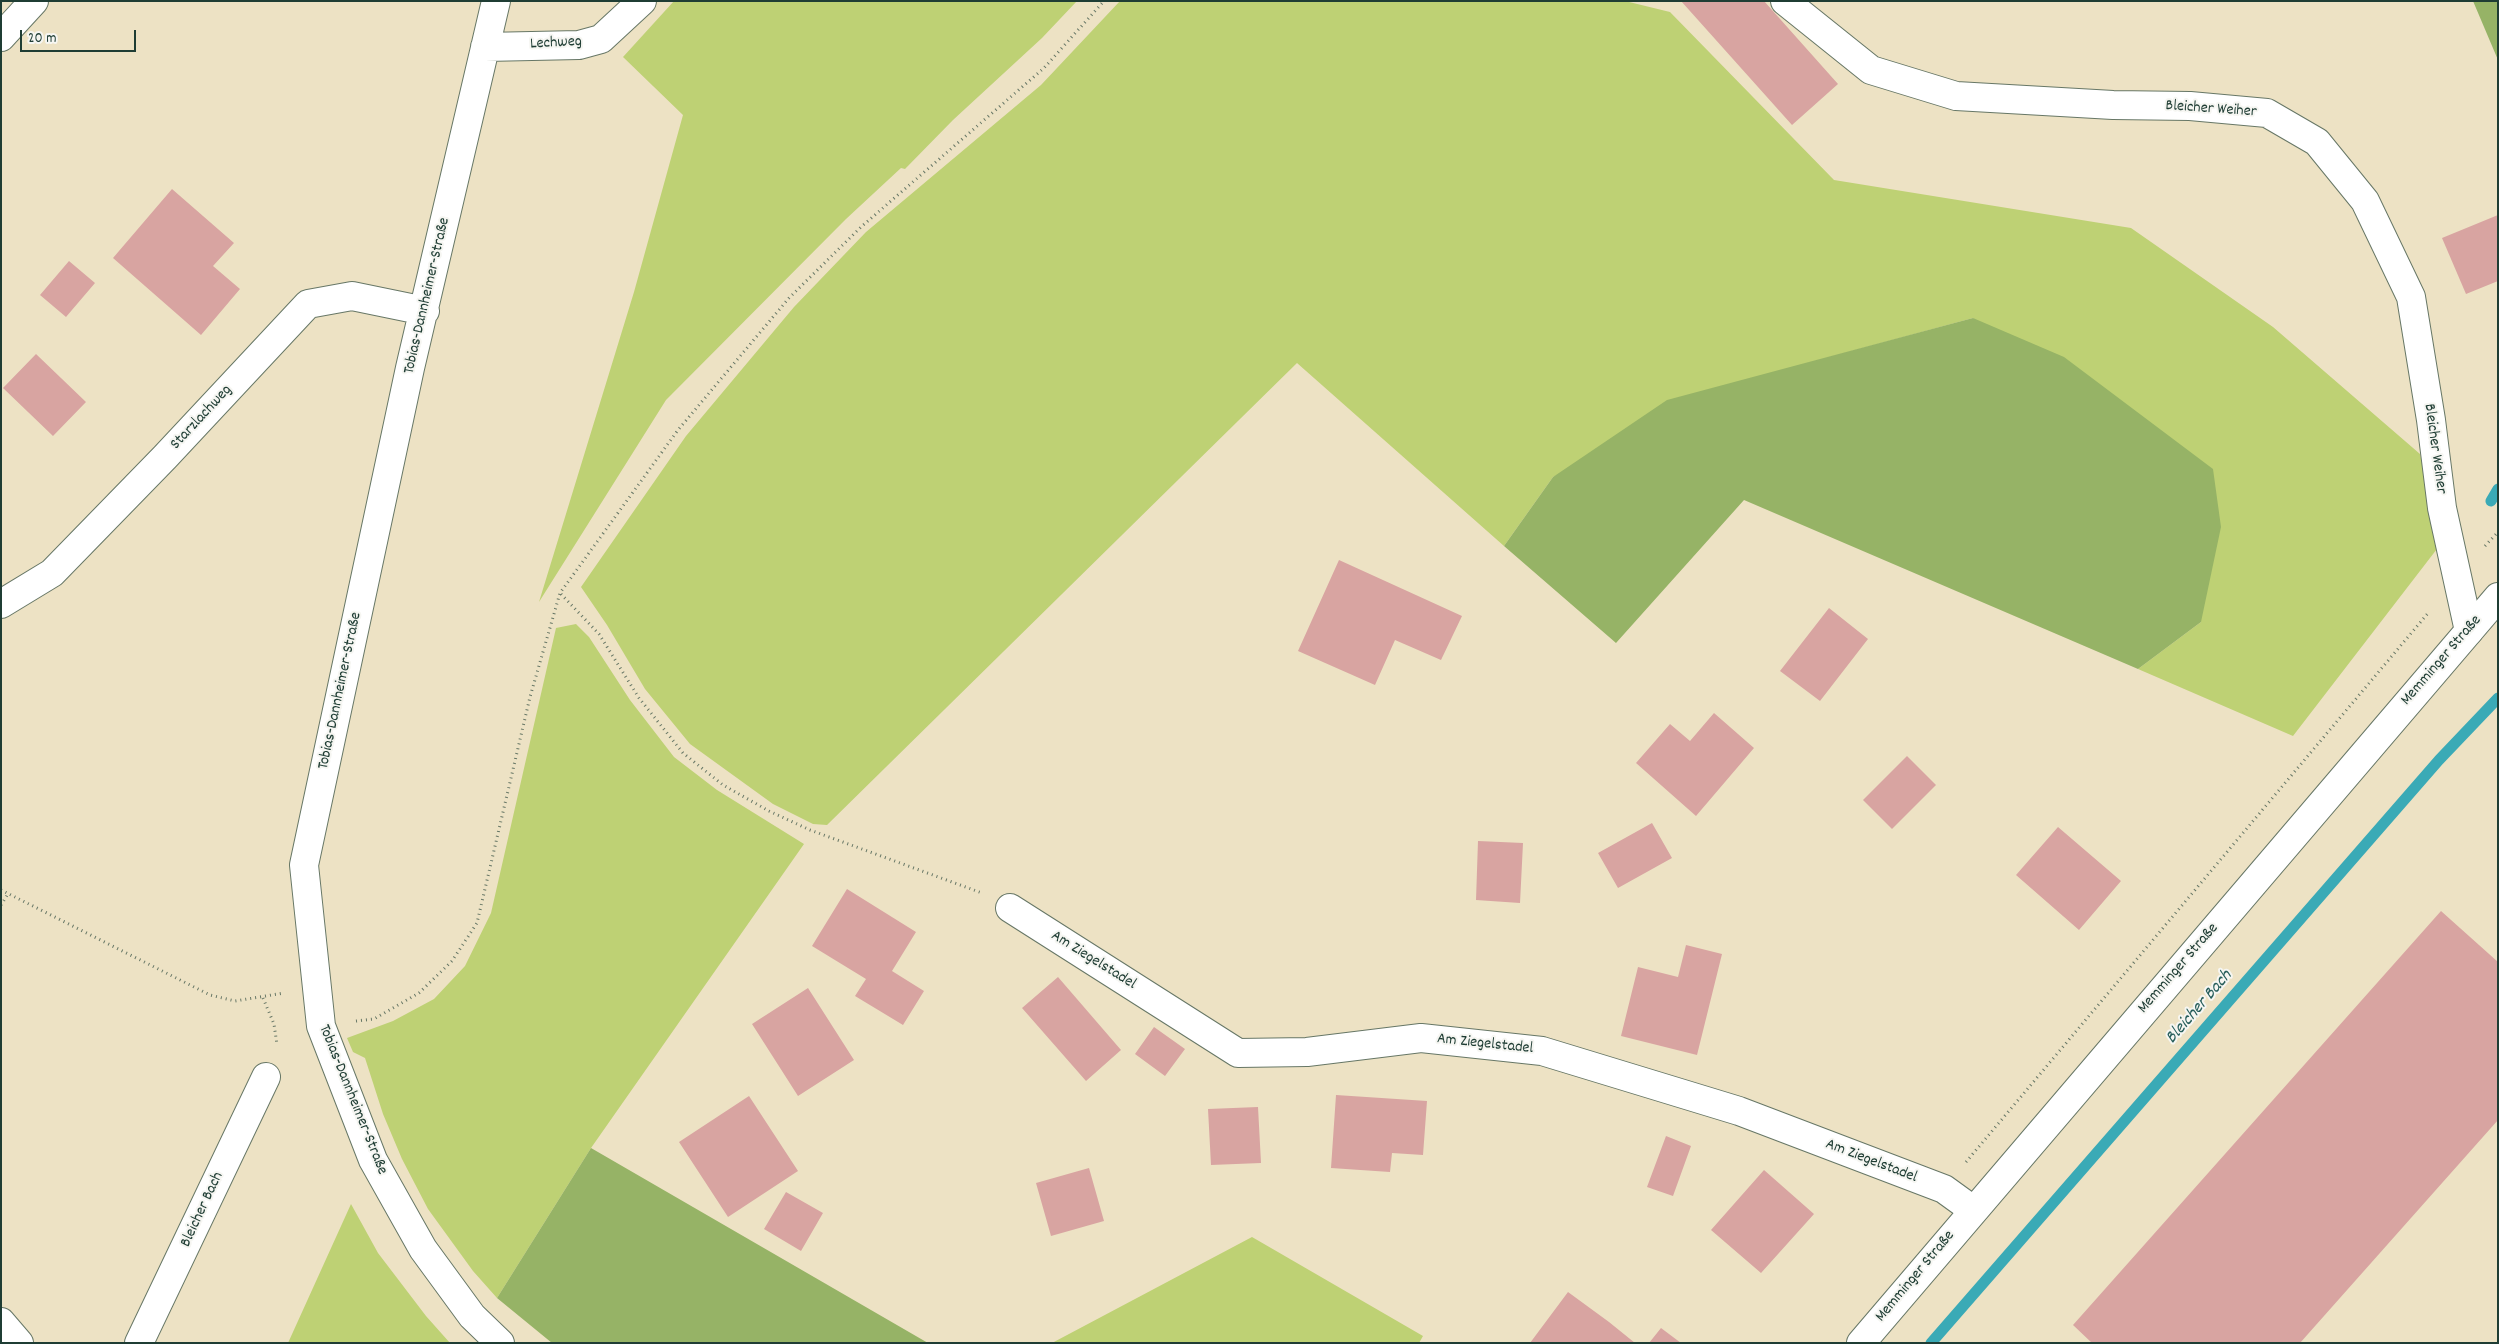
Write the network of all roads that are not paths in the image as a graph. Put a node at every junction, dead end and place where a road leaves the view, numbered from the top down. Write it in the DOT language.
graph roads {
  1 [pos="34,1"];
  2 [pos="496,1"];
  3 [pos="642,1"];
  4 [pos="1785,1"];
  5 [pos="1,37"];
  6 [pos="485,47"];
  7 [pos="424,311"];
  8 [pos="2498,596"];
  9 [pos="1,604"];
  10 [pos="2469,631"];
  11 [pos="1010,908"];
  12 [pos="266,1076"];
  13 [pos="1973,1210"];
  14 [pos="1,1322"];
  15 [pos="19,1343"];
  16 [pos="139,1343"];
  17 [pos="500,1343"];
  18 [pos="1861,1343"];
  1 -- 5 [label="street"];
  2 -- 6 [label="street, Tobias-Dannheimer-Straße"];
  3 -- 6 [label="street, Lechweg"];
  4 -- 10 [label="street, Bleicher Weiher"];
  6 -- 7 [label="street, Tobias-Dannheimer-Straße"];
  7 -- 9 [label="street, Starzlachweg"];
  7 -- 17 [label="street, Tobias-Dannheimer-Straße"];
  8 -- 10 [label="street, Memminger Straße"];
  10 -- 13 [label="street, Memminger Straße"];
  11 -- 13 [label="street, Am Ziegelstadel"];
  12 -- 16 [label="street, Bleicher Bach"];
  13 -- 18 [label="street, Memminger Straße"];
  14 -- 15 [label="street"];
}
